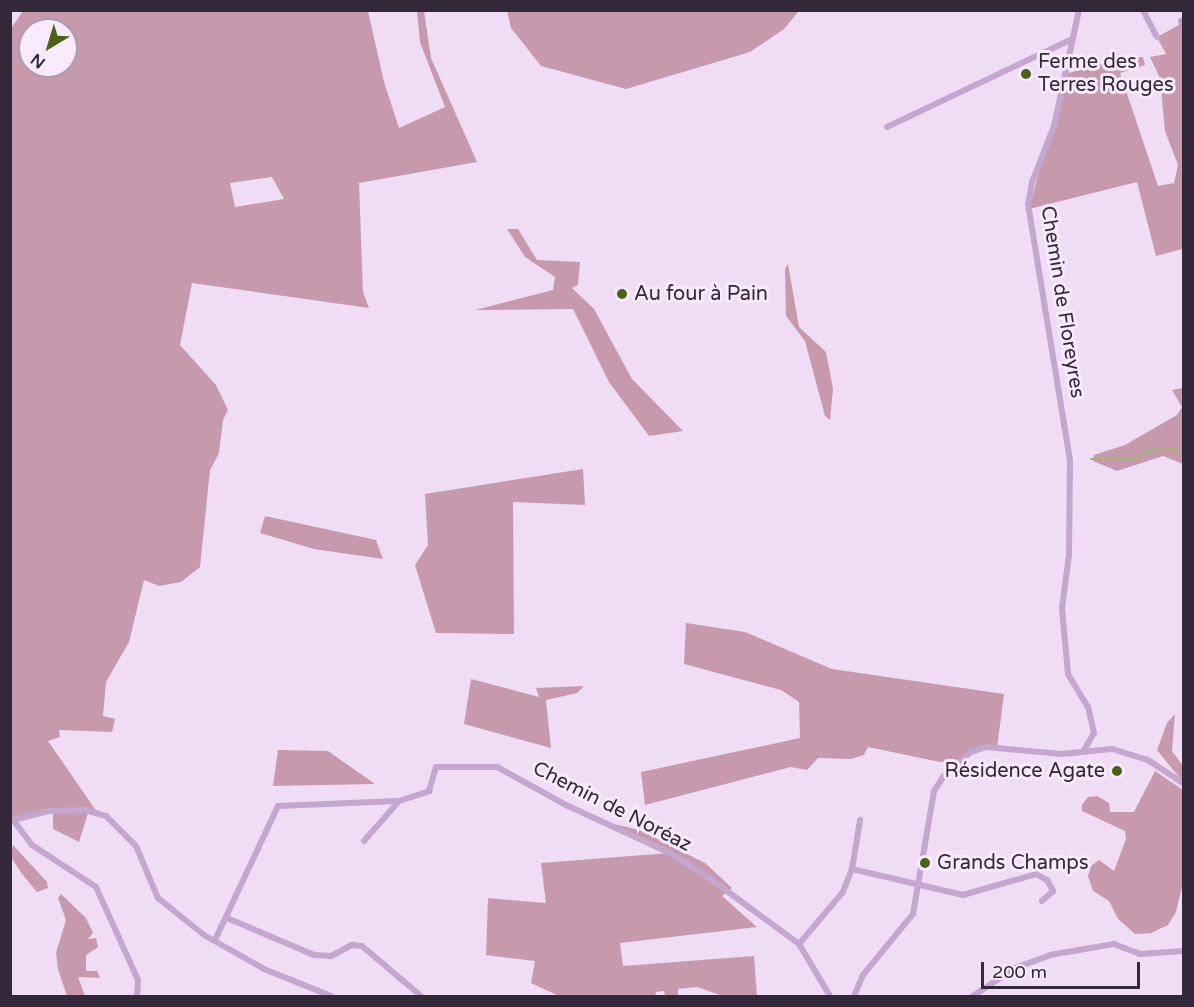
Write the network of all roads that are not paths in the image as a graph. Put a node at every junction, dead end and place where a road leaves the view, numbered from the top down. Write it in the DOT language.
graph roads {
  1 [pos="1079,10"];
  2 [pos="1143,10"];
  3 [pos="1157,37"];
  4 [pos="1072,39"];
  5 [pos="887,127"];
  6 [pos="1084,750"];
  7 [pos="1184,784"];
  8 [pos="399,801"];
  9 [pos="860,820"];
  10 [pos="364,841"];
  11 [pos="852,869"];
  12 [pos="920,883"];
  13 [pos="1042,901"];
  14 [pos="227,918"];
  15 [pos="216,940"];
  16 [pos="799,944"];
  17 [pos="1184,951"];
  18 [pos="137,996"];
  19 [pos="331,996"];
  20 [pos="421,996"];
  21 [pos="830,996"];
  22 [pos="854,996"];
  23 [pos="973,996"];
  1 -- 4 [label="street, Chemin de Floreyres"];
  2 -- 3 [label="street"];
  4 -- 5 [label="street"];
  4 -- 6 [label="street, Chemin de Floreyres"];
  6 -- 7 [label="street"];
  6 -- 12 [label="street"];
  8 -- 10 [label="street"];
  8 -- 14 [label="street"];
  8 -- 16 [label="street, Chemin de Noréaz"];
  9 -- 11 [label="street"];
  11 -- 12 [label="street"];
  11 -- 16 [label="street"];
  12 -- 13 [label="street"];
  12 -- 22 [label="street"];
  14 -- 15 [label="street"];
  14 -- 20 [label="street"];
  15 -- 18 [label="street"];
  15 -- 19 [label="street"];
  16 -- 21 [label="street, Chemin de Noréaz"];
  17 -- 23 [label="street"];
}
